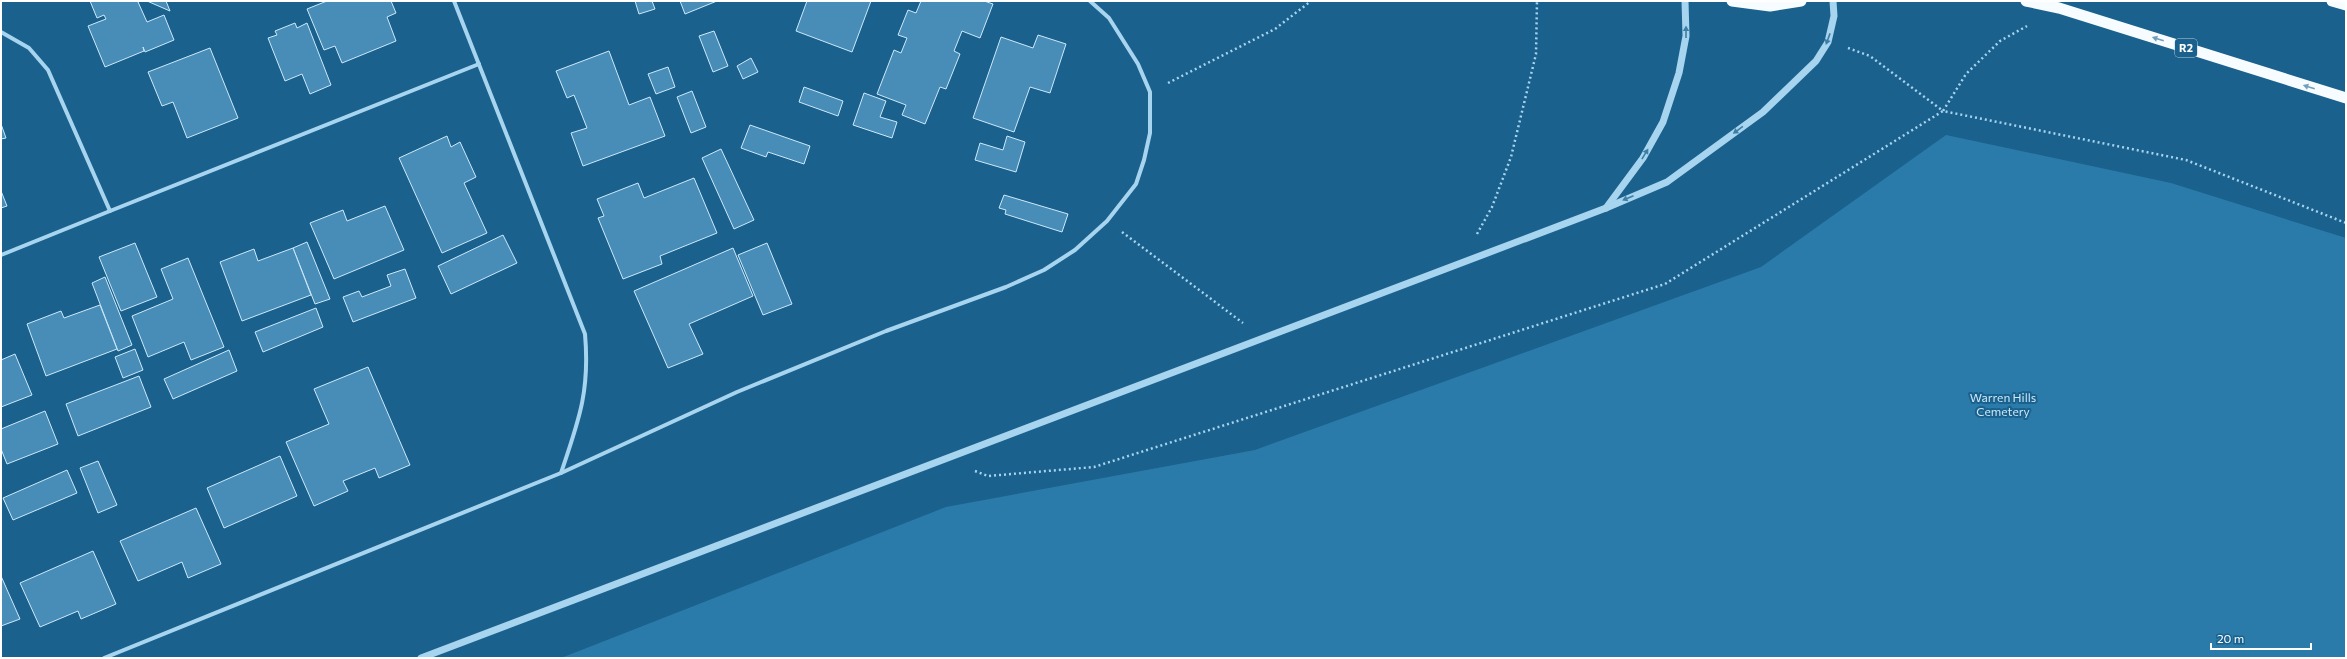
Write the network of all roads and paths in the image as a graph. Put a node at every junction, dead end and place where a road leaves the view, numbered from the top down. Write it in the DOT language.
graph roads {
  1 [pos="454,1"];
  2 [pos="1090,1"];
  3 [pos="1311,1"];
  4 [pos="1537,1"];
  5 [pos="1685,1"];
  6 [pos="1732,1"];
  7 [pos="1801,1"];
  8 [pos="1833,1"];
  9 [pos="2026,1"];
  10 [pos="2332,1"];
  11 [pos="2346,5"];
  12 [pos="2059,8"];
  13 [pos="1,32"];
  14 [pos="1828,42"];
  15 [pos="479,64"];
  16 [pos="1150,92"];
  17 [pos="2346,98"];
  18 [pos="1943,111"];
  19 [pos="1606,208"];
  20 [pos="110,211"];
  21 [pos="1107,221"];
  22 [pos="2346,222"];
  23 [pos="1,255"];
  24 [pos="1460,263"];
  25 [pos="1263,338"];
  26 [pos="941,459"];
  27 [pos="561,473"];
  28 [pos="104,658"];
  29 [pos="422,658"];
  1 -- 15 [label="street"];
  2 -- 16 [label="street"];
  3 -- 16 [label="path"];
  4 -- 24 [label="path"];
  19 -- 5 [label="street, one-way"];
  6 -- 7 [label="highway"];
  8 -- 14 [label="street, one-way"];
  9 -- 12 [label="highway, R2"];
  10 -- 11 [label="highway"];
  17 -- 12 [label="highway, R2, one-way"];
  12 -- 18 [label="path"];
  13 -- 20 [label="street"];
  14 -- 18 [label="path"];
  14 -- 19 [label="street, one-way"];
  15 -- 20 [label="street"];
  15 -- 27 [label="street"];
  16 -- 21 [label="street"];
  18 -- 22 [label="path"];
  18 -- 26 [label="path"];
  19 -- 24 [label="street"];
  20 -- 23 [label="street"];
  21 -- 25 [label="path"];
  21 -- 27 [label="street"];
  24 -- 25 [label="street"];
  25 -- 26 [label="street"];
  26 -- 29 [label="street"];
  27 -- 28 [label="street"];
}
